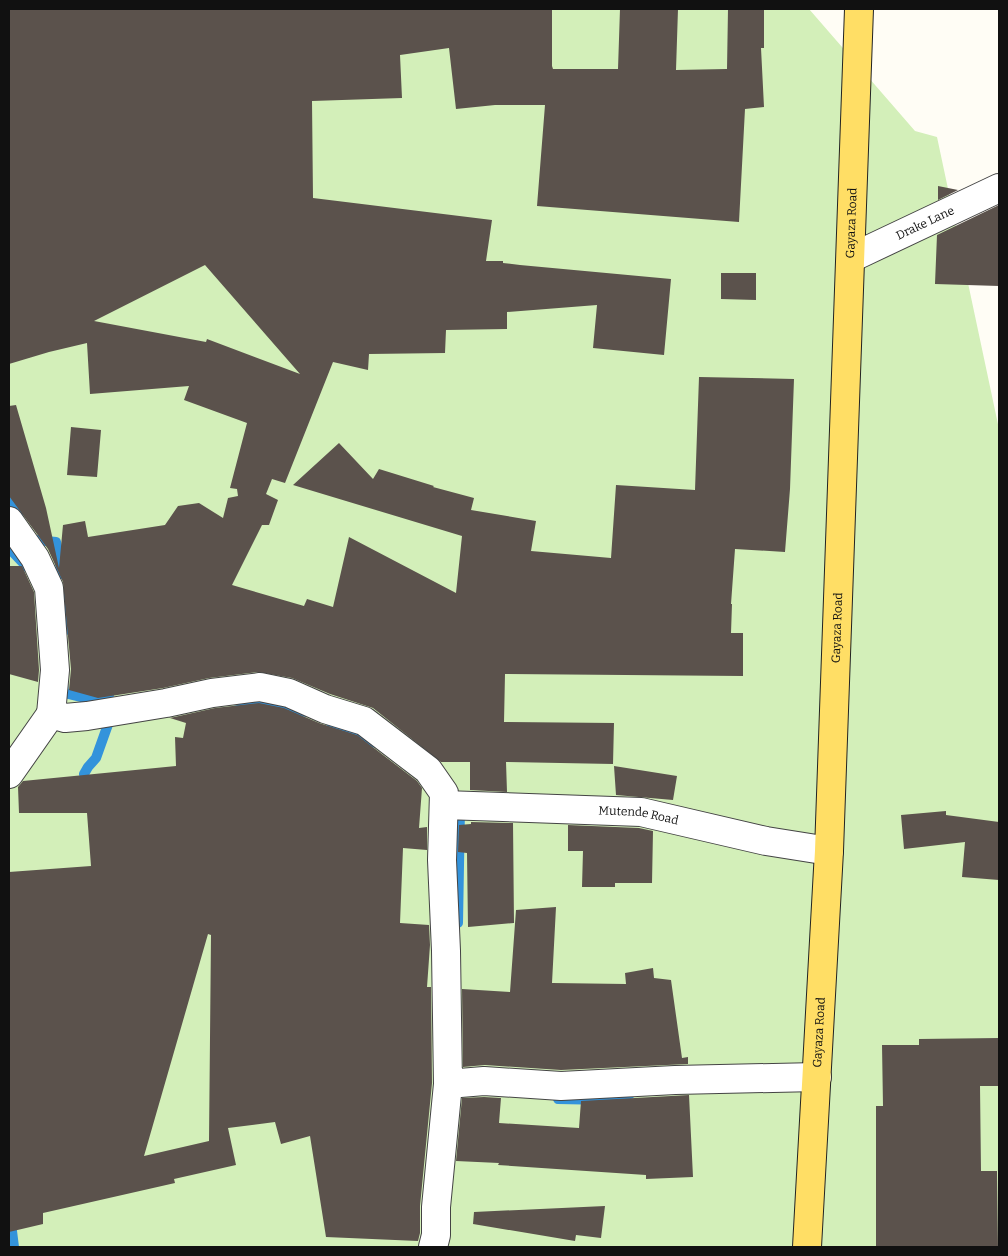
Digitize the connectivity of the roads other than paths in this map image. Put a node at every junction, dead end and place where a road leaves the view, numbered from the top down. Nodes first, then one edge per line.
1 (859, 9) edge
2 (999, 188) edge
3 (851, 258) junction
4 (9, 521) edge
5 (51, 714) junction
6 (10, 771) edge
7 (444, 805) junction
8 (829, 851) junction
9 (817, 1077) junction
10 (448, 1084) junction
11 (432, 1247) edge
12 (807, 1247) edge

1 - 3 main road, Gayaza Road
2 - 3 street, Drake Lane
3 - 8 main road, Gayaza Road
4 - 5 street
5 - 6 street
5 - 7 street
7 - 8 street, Mutende Road
7 - 10 street
8 - 9 main road, Gayaza Road
9 - 10 street
9 - 12 main road, Gayaza Road
10 - 11 street

